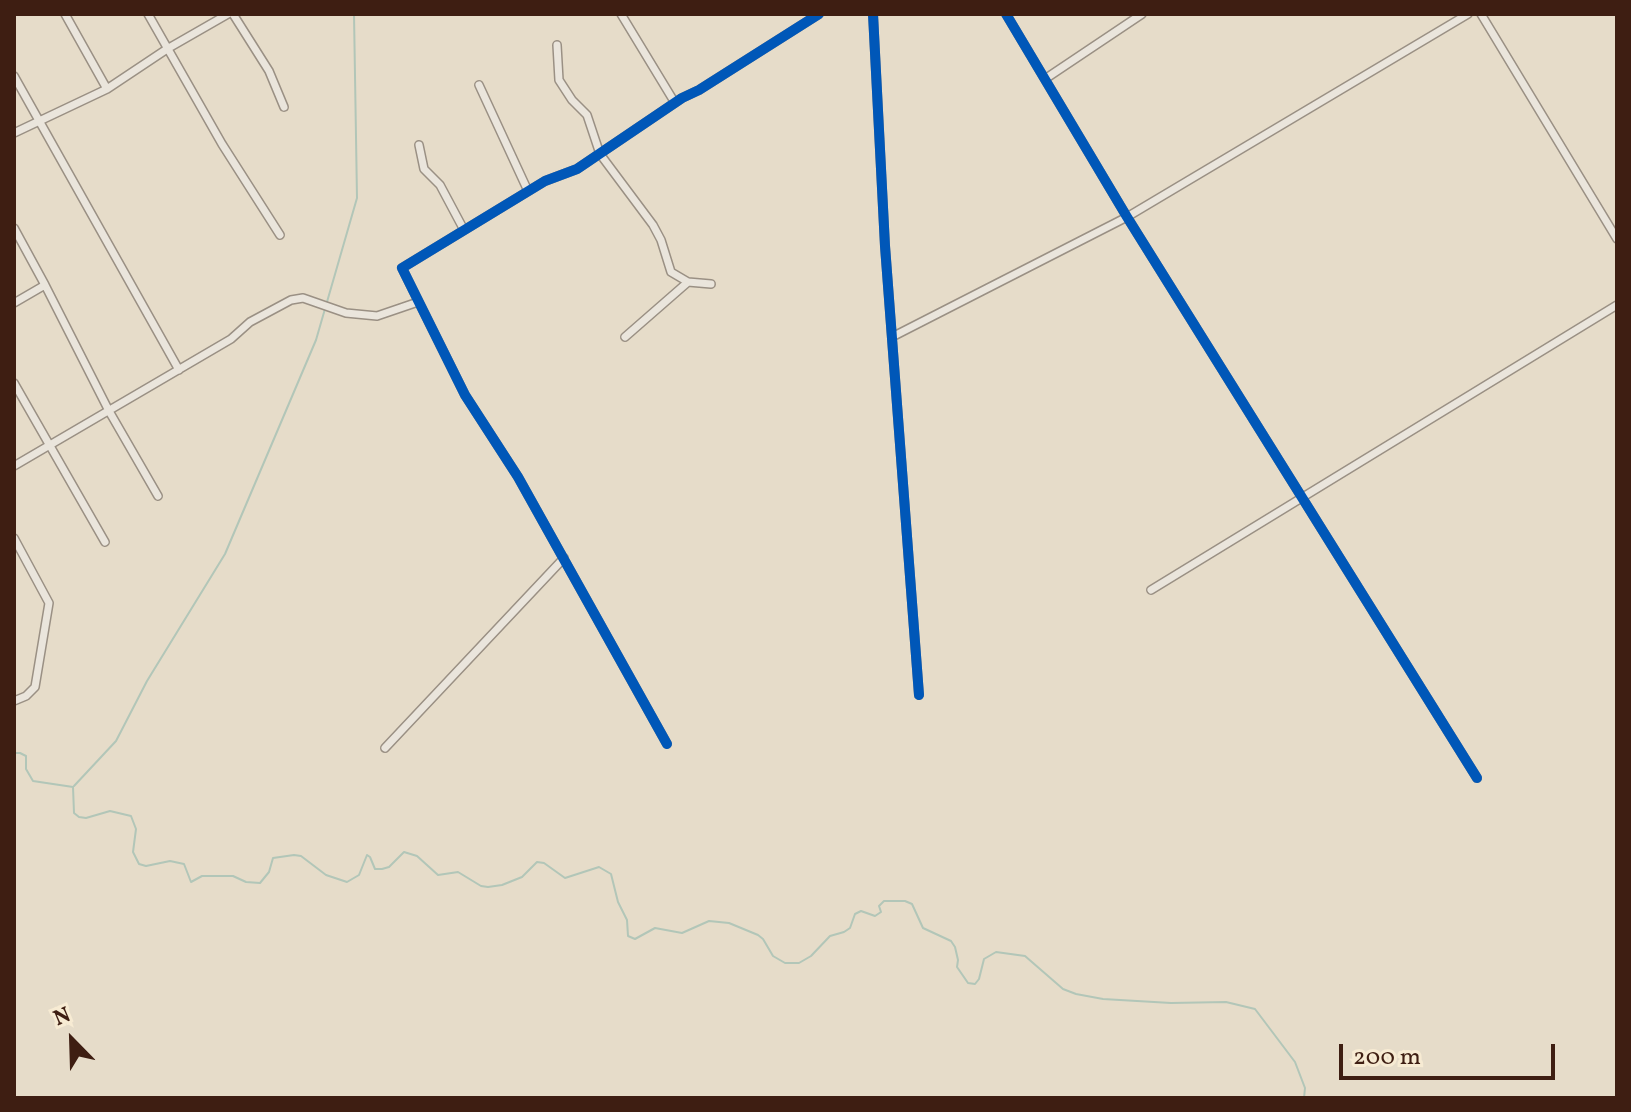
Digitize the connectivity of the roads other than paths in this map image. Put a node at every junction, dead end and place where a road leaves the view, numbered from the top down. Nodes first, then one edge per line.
1 (65, 14) edge
2 (148, 14) edge
3 (231, 14) edge
4 (621, 14) edge
5 (819, 14) edge
6 (873, 14) edge
7 (1006, 14) edge
8 (1142, 14) edge
9 (1468, 14) edge
10 (1481, 14) edge
11 (557, 45) dead end
12 (167, 49) junction
13 (14, 76) edge
14 (1045, 79) junction
15 (479, 85) dead end
16 (107, 89) junction
17 (675, 103) junction
18 (284, 107) dead end
19 (39, 120) junction
20 (14, 133) edge
21 (419, 145) dead end
22 (600, 154) junction
23 (528, 191) junction
24 (1127, 217) junction
25 (14, 228) edge
26 (464, 230) junction
27 (280, 235) dead end
28 (1617, 239) edge
29 (688, 282) junction
30 (711, 284) dead end
31 (45, 285) junction
32 (418, 302) junction
33 (14, 303) edge
34 (1617, 305) edge
35 (625, 337) dead end
36 (892, 337) junction
37 (179, 370) junction
38 (14, 383) edge
39 (109, 411) junction
40 (50, 446) junction
41 (14, 466) edge
42 (158, 496) dead end
43 (1302, 499) junction
44 (14, 538) edge
45 (105, 542) dead end
46 (564, 558) junction
47 (1151, 590) dead end
48 (919, 695) dead end
49 (14, 701) edge
50 (667, 744) dead end
51 (385, 748) dead end
52 (1477, 778) dead end

1 - 16 street
2 - 12 street
3 - 12 street
3 - 18 street
4 - 17 street
5 - 17 street
6 - 36 street
7 - 14 street
8 - 14 street
9 - 24 street
10 - 28 street
11 - 22 street
12 - 16 street
12 - 27 street
13 - 19 street
14 - 24 street
15 - 23 street
16 - 19 street
17 - 22 street
19 - 20 street
19 - 37 street
21 - 26 street
22 - 23 street
22 - 29 street
23 - 26 street
24 - 36 street
24 - 43 street
25 - 31 street
26 - 32 street
29 - 30 street
29 - 35 street
31 - 33 street
31 - 39 street
32 - 37 street
32 - 46 street
34 - 43 street
36 - 48 street
37 - 39 street
38 - 40 street
39 - 40 street
39 - 42 street
40 - 41 street
40 - 45 street
43 - 47 street
43 - 52 street
44 - 49 street
46 - 50 street
46 - 51 street

